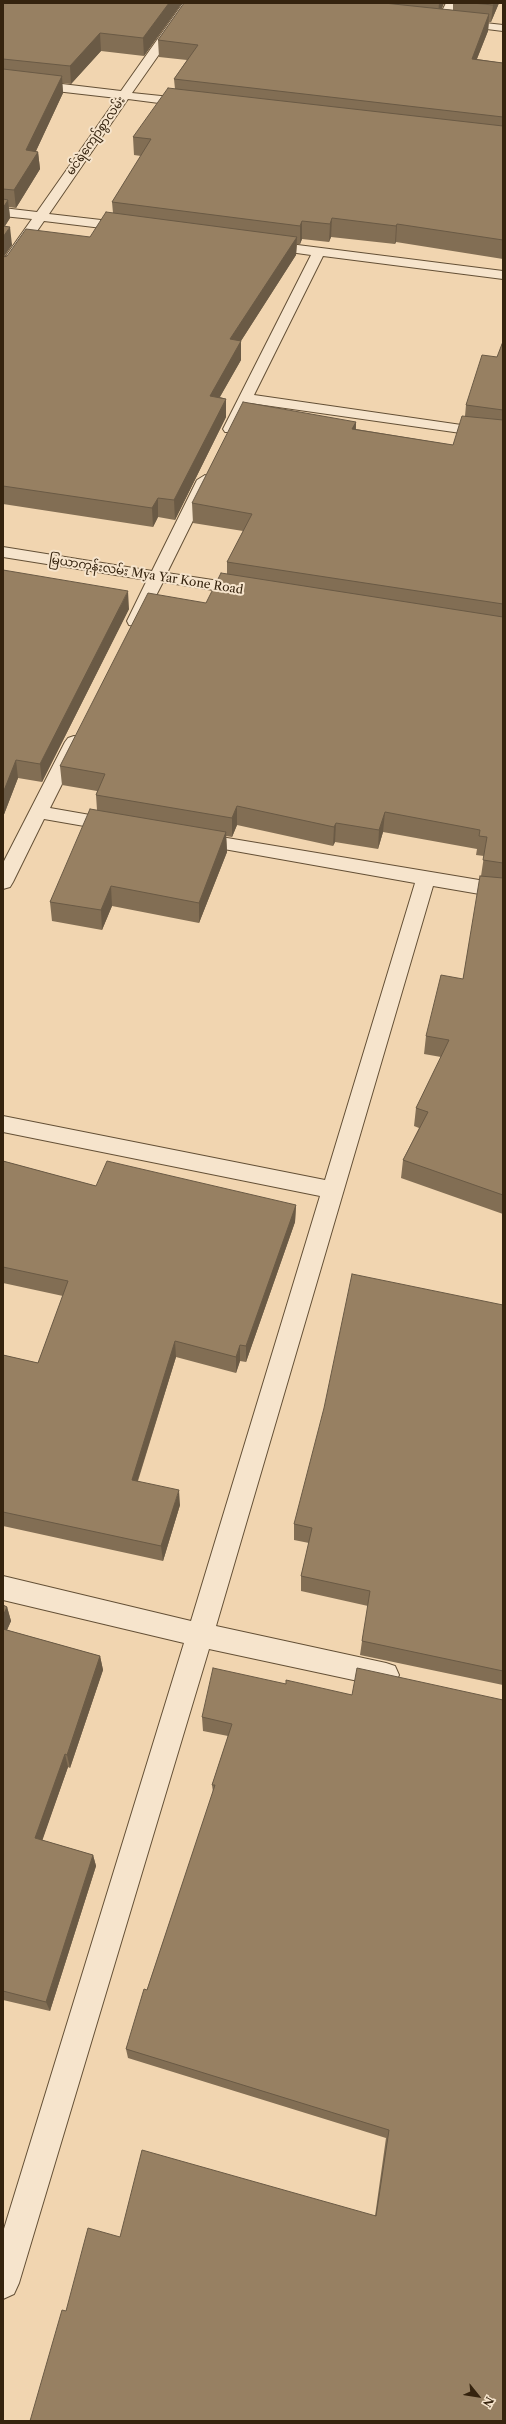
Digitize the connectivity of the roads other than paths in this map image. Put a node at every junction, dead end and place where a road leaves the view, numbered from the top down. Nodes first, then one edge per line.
1 (189, 3) edge
2 (452, 3) edge
3 (503, 28) edge
4 (3, 81) edge
5 (125, 95) junction
6 (204, 104) edge
7 (3, 212) edge
8 (40, 217) junction
9 (141, 229) edge
10 (250, 243) edge
11 (319, 251) junction
12 (3, 270) edge
13 (503, 275) edge
14 (246, 398) junction
15 (503, 435) edge
16 (225, 441) edge
17 (211, 469) edge
18 (3, 552) edge
19 (158, 576) junction
20 (260, 592) edge
21 (130, 632) edge
22 (80, 729) edge
23 (38, 812) junction
24 (131, 828) edge
25 (178, 836) edge
26 (426, 877) junction
27 (3, 882) edge
28 (503, 891) edge
29 (3, 1124) edge
30 (331, 1190) junction
31 (3, 1588) edge
32 (200, 1635) junction
33 (410, 1680) edge
34 (5, 2271) edge

1 - 5 street, မင်ရဲကျော်စွာလမ်း
2 - 3 street
4 - 5 street
5 - 6 street
5 - 8 street, မင်ရဲကျော်စွာလမ်း
7 - 8 street
8 - 9 street
8 - 12 street, မင်ရဲကျော်စွာလမ်း
10 - 11 street
11 - 13 street
11 - 14 street
14 - 15 street
14 - 16 street
17 - 19 street
18 - 19 street, မြယာကုန်းလမ်း Mya Yar Kone Road
19 - 20 street, မြယာကုန်းလမ်း Mya Yar Kone Road
19 - 21 street
22 - 23 street
23 - 24 street
23 - 27 street
25 - 26 street
26 - 28 street
26 - 30 street
29 - 30 street
30 - 32 street
31 - 32 street
32 - 33 street
32 - 34 street

